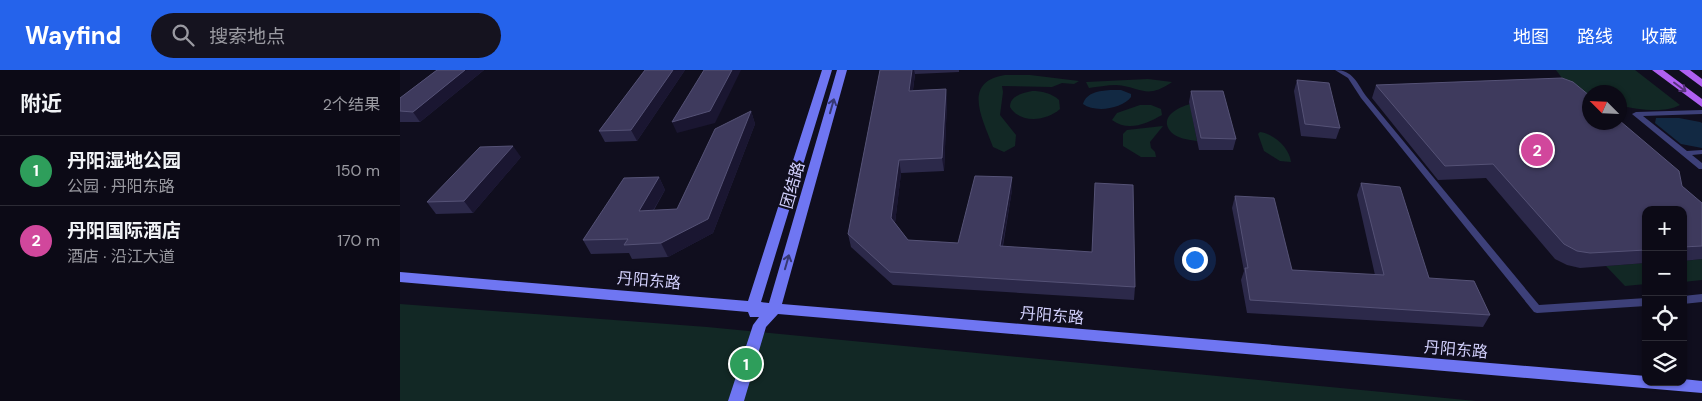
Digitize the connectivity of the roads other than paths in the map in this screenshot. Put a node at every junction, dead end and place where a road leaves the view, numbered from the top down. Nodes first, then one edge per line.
1 (827, 70) edge
2 (842, 70) edge
3 (1338, 70) edge
4 (1657, 70) edge
5 (1684, 70) edge
6 (1702, 84) edge
7 (1702, 104) edge
8 (1702, 112) edge
9 (1702, 152) edge
10 (1685, 153) junction
11 (1702, 167) edge
12 (400, 277) edge
13 (1702, 298) edge
14 (1687, 300) edge
15 (1642, 302) edge
16 (753, 306) junction
17 (774, 309) junction
18 (760, 325) junction
19 (1702, 388) edge
20 (736, 401) edge

1 - 16 street, 团结路
17 -> 2 street, 团结路
3 - 15 lane
4 -> 7 main road
5 - 6 main road
8 - 10 lane
9 - 10 lane
10 - 11 lane
12 - 16 street, 丹阳东路
13 - 14 lane
16 - 17 street, 丹阳东路
16 - 18 street
17 - 18 street
17 - 19 street, 丹阳东路
18 - 20 street

